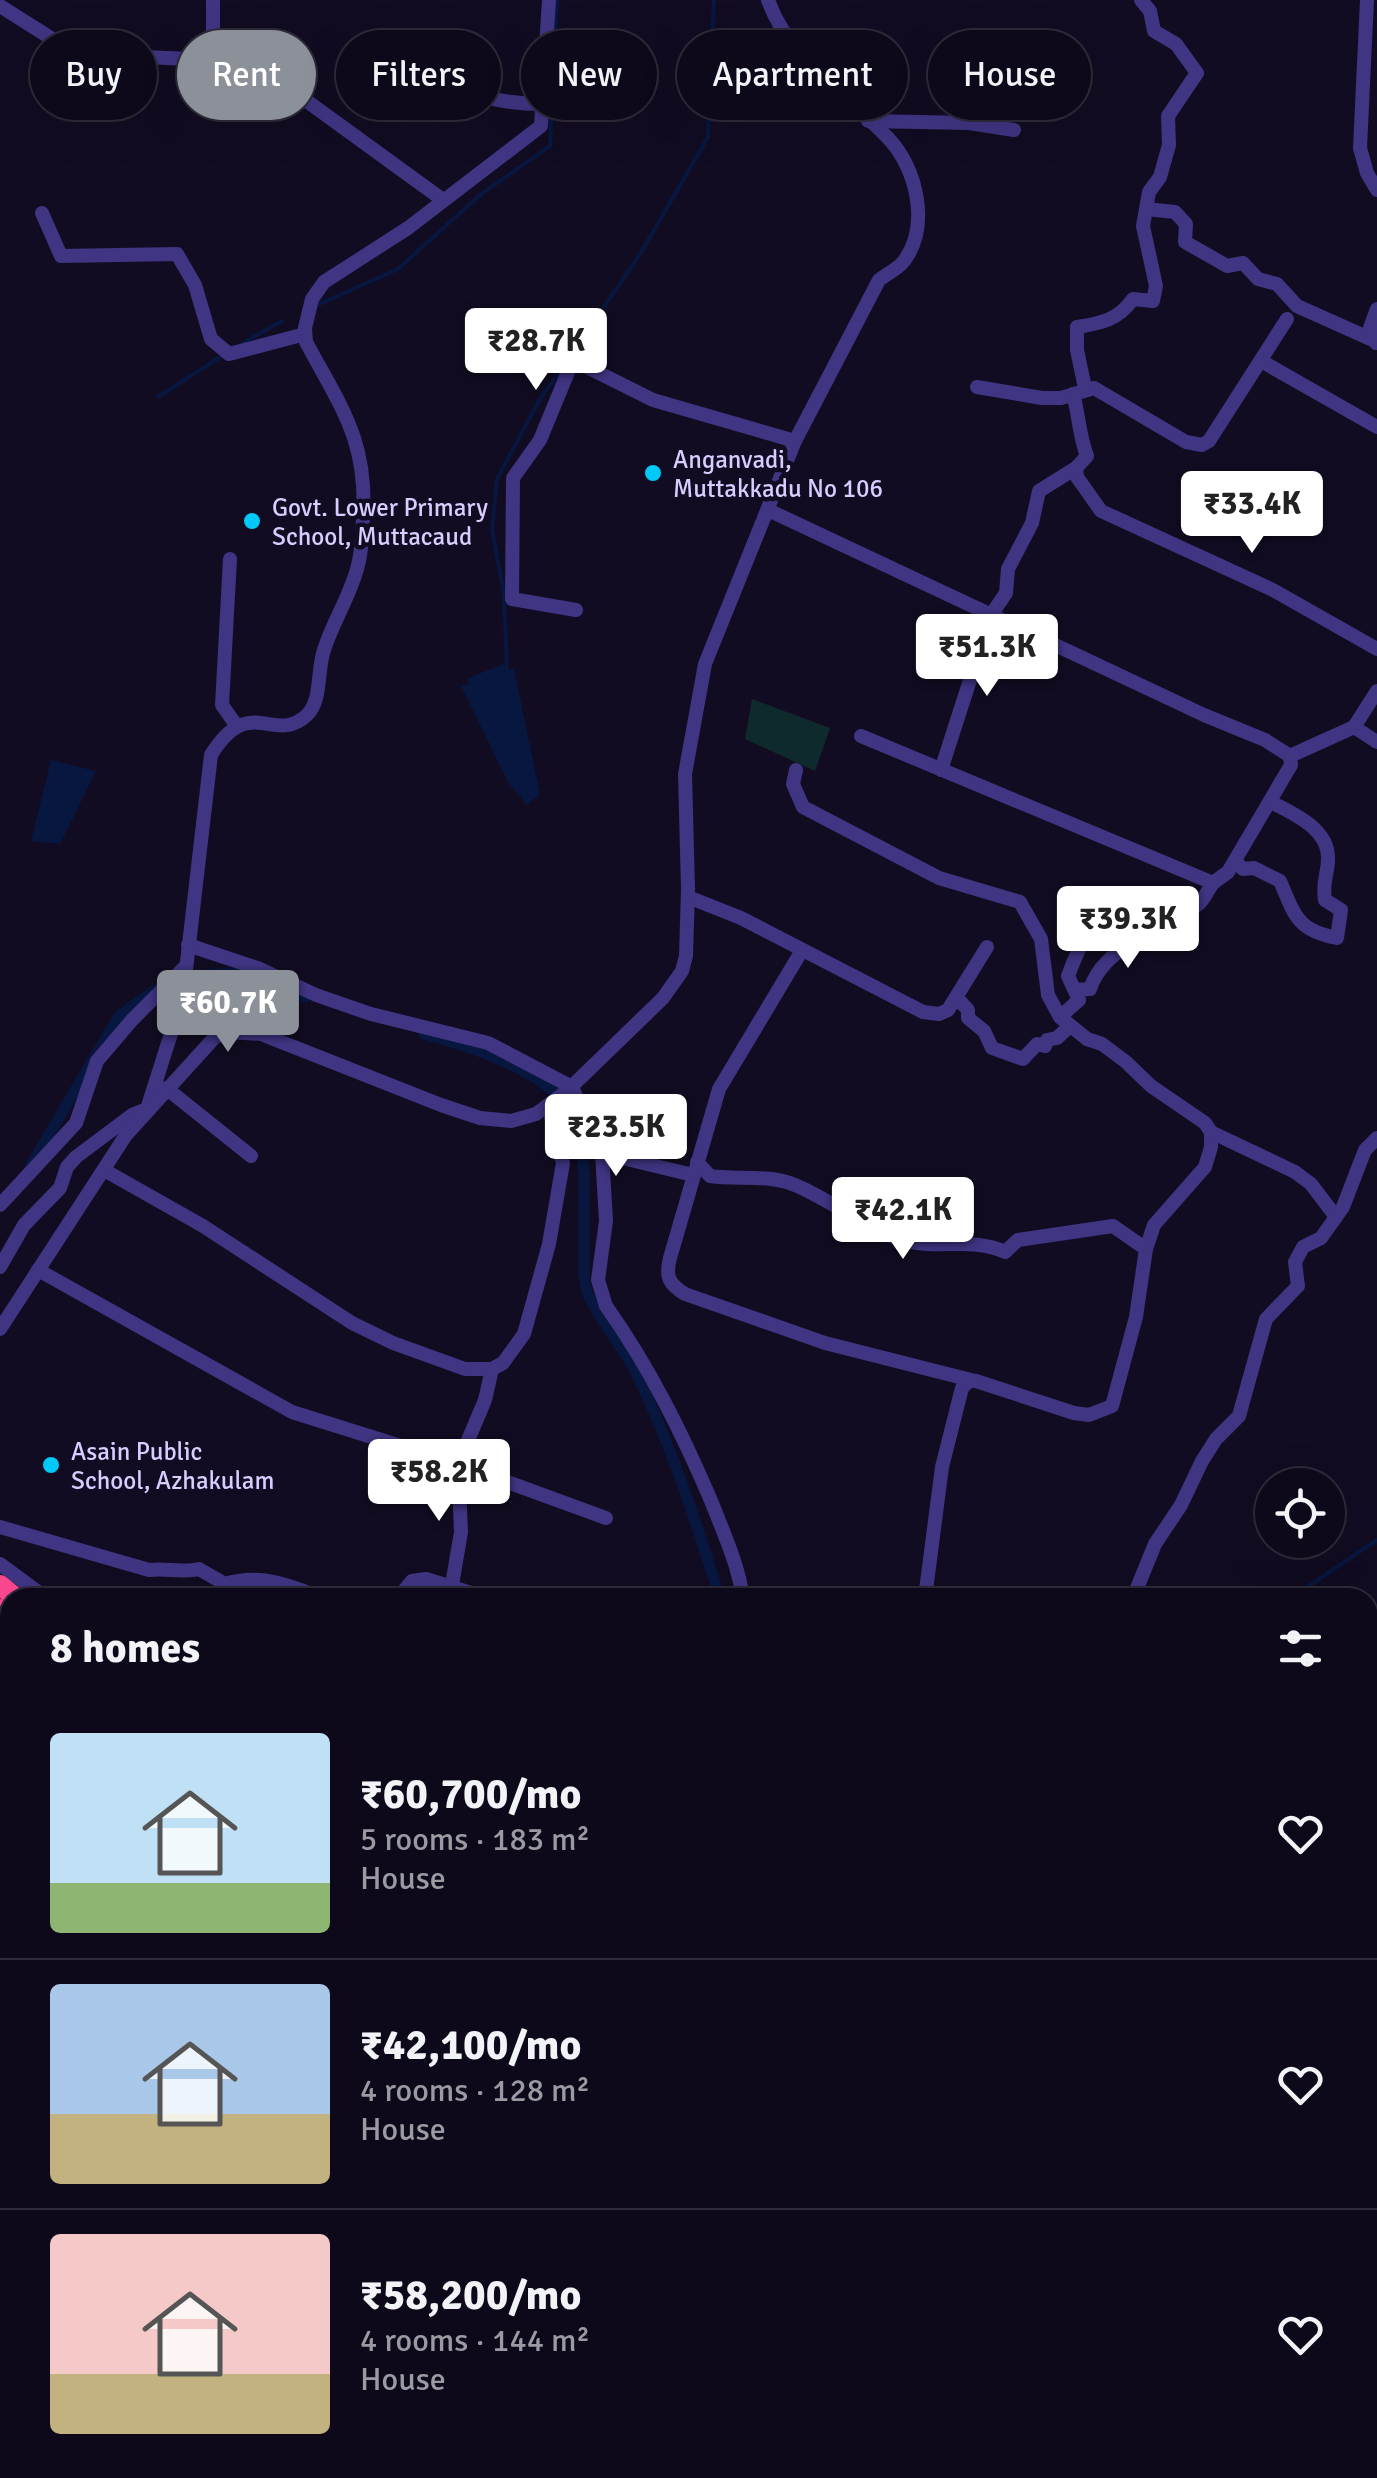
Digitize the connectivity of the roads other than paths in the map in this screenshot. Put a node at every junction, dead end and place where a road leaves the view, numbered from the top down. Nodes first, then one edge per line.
1 (213, 0) edge
2 (549, 0) edge
3 (768, 0) edge
4 (1141, 0) edge
5 (1367, 0) edge
6 (0, 6) edge
7 (213, 30) edge
8 (547, 30) edge
9 (784, 30) edge
10 (177, 58) edge
11 (316, 108) edge
12 (541, 120) edge
13 (868, 120) joint
14 (1014, 130) dead end
15 (1377, 190) edge
16 (443, 200) junction
17 (1146, 209) junction
18 (42, 213) dead end
19 (1377, 309) edge
20 (1286, 320) dead end
21 (305, 334) junction
22 (1375, 341) edge
23 (1261, 361) junction
24 (978, 387) dead end
25 (1079, 391) junction
26 (1377, 427) edge
27 (795, 441) junction
28 (1076, 468) junction
29 (768, 510) junction
30 (230, 559) dead end
31 (576, 610) dead end
32 (991, 615) junction
33 (1377, 649) edge
34 (1377, 691) edge
35 (236, 725) junction
36 (1354, 728) junction
37 (861, 736) dead end
38 (1377, 742) edge
39 (1290, 756) junction
40 (796, 770) dead end
41 (941, 770) junction
42 (1271, 802) junction
43 (1235, 861) junction
44 (1213, 884) junction
45 (688, 897) junction
46 (1174, 908) junction
47 (188, 946) junction
48 (988, 948) dead end
49 (801, 952) junction
50 (186, 967) junction
51 (1075, 990) junction
52 (957, 998) junction
53 (1065, 1022) junction
54 (166, 1088) junction
55 (570, 1089) junction
56 (548, 1105) junction
57 (147, 1109) junction
58 (1211, 1132) junction
59 (556, 1134) junction
60 (1377, 1138) edge
61 (602, 1153) junction
62 (252, 1156) dead end
63 (695, 1168) junction
64 (104, 1170) junction
65 (0, 1206) edge
66 (1336, 1216) junction
67 (1146, 1249) junction
68 (0, 1267) edge
69 (38, 1270) junction
70 (0, 1329) edge
71 (492, 1369) junction
72 (976, 1381) junction
73 (458, 1464) junction
74 (606, 1518) dead end
75 (0, 1527) edge
76 (0, 1564) edge
77 (32, 1588) edge
78 (300, 1588) edge
79 (406, 1588) edge
80 (446, 1588) edge
81 (453, 1588) edge
82 (741, 1588) edge
83 (926, 1588) edge
84 (1137, 1588) edge

1 - 7 street
2 - 8 street
3 - 9 street
4 - 17 street
5 - 15 street
6 - 10 street
11 - 16 street
12 - 16 street
13 - 14 street
13 - 27 street
16 - 21 street
17 - 22 street
17 - 25 street
18 - 21 street
19 - 22 street
20 - 23 street
21 - 35 street
23 - 25 street
23 - 26 street
24 - 25 street
25 - 28 street
27 - 29 street
27 - 31 street
28 - 32 street
28 - 33 street
29 - 32 street
29 - 45 street
30 - 35 street
32 - 39 street
32 - 41 street
34 - 36 street
35 - 47 street
36 - 38 street
36 - 39 street
37 - 41 street
39 - 42 street
40 - 53 street
41 - 44 street
42 - 43 street
42 - 43 street
43 - 44 street
44 - 46 street
45 - 49 street
45 - 55 street
46 - 51 street
46 - 51 street
47 - 50 street
47 - 55 street
48 - 52 street
49 - 52 street
49 - 63 street
50 - 57 street
50 - 65 street
51 - 53 street
52 - 53 street
53 - 58 street
54 - 56 street
54 - 57 street
54 - 62 street
55 - 56 street
55 - 61 street
56 - 59 street
57 - 64 street
57 - 68 street
58 - 66 street
58 - 67 street
59 - 61 street
59 - 71 street
60 - 66 street
61 - 63 street
61 - 82 street
63 - 67 street
63 - 72 street
64 - 69 street
64 - 71 street
66 - 84 street
67 - 72 street
69 - 70 street
69 - 73 street
71 - 73 street
72 - 83 street
73 - 74 street
73 - 81 street
75 - 78 street
76 - 77 street
79 - 80 street

